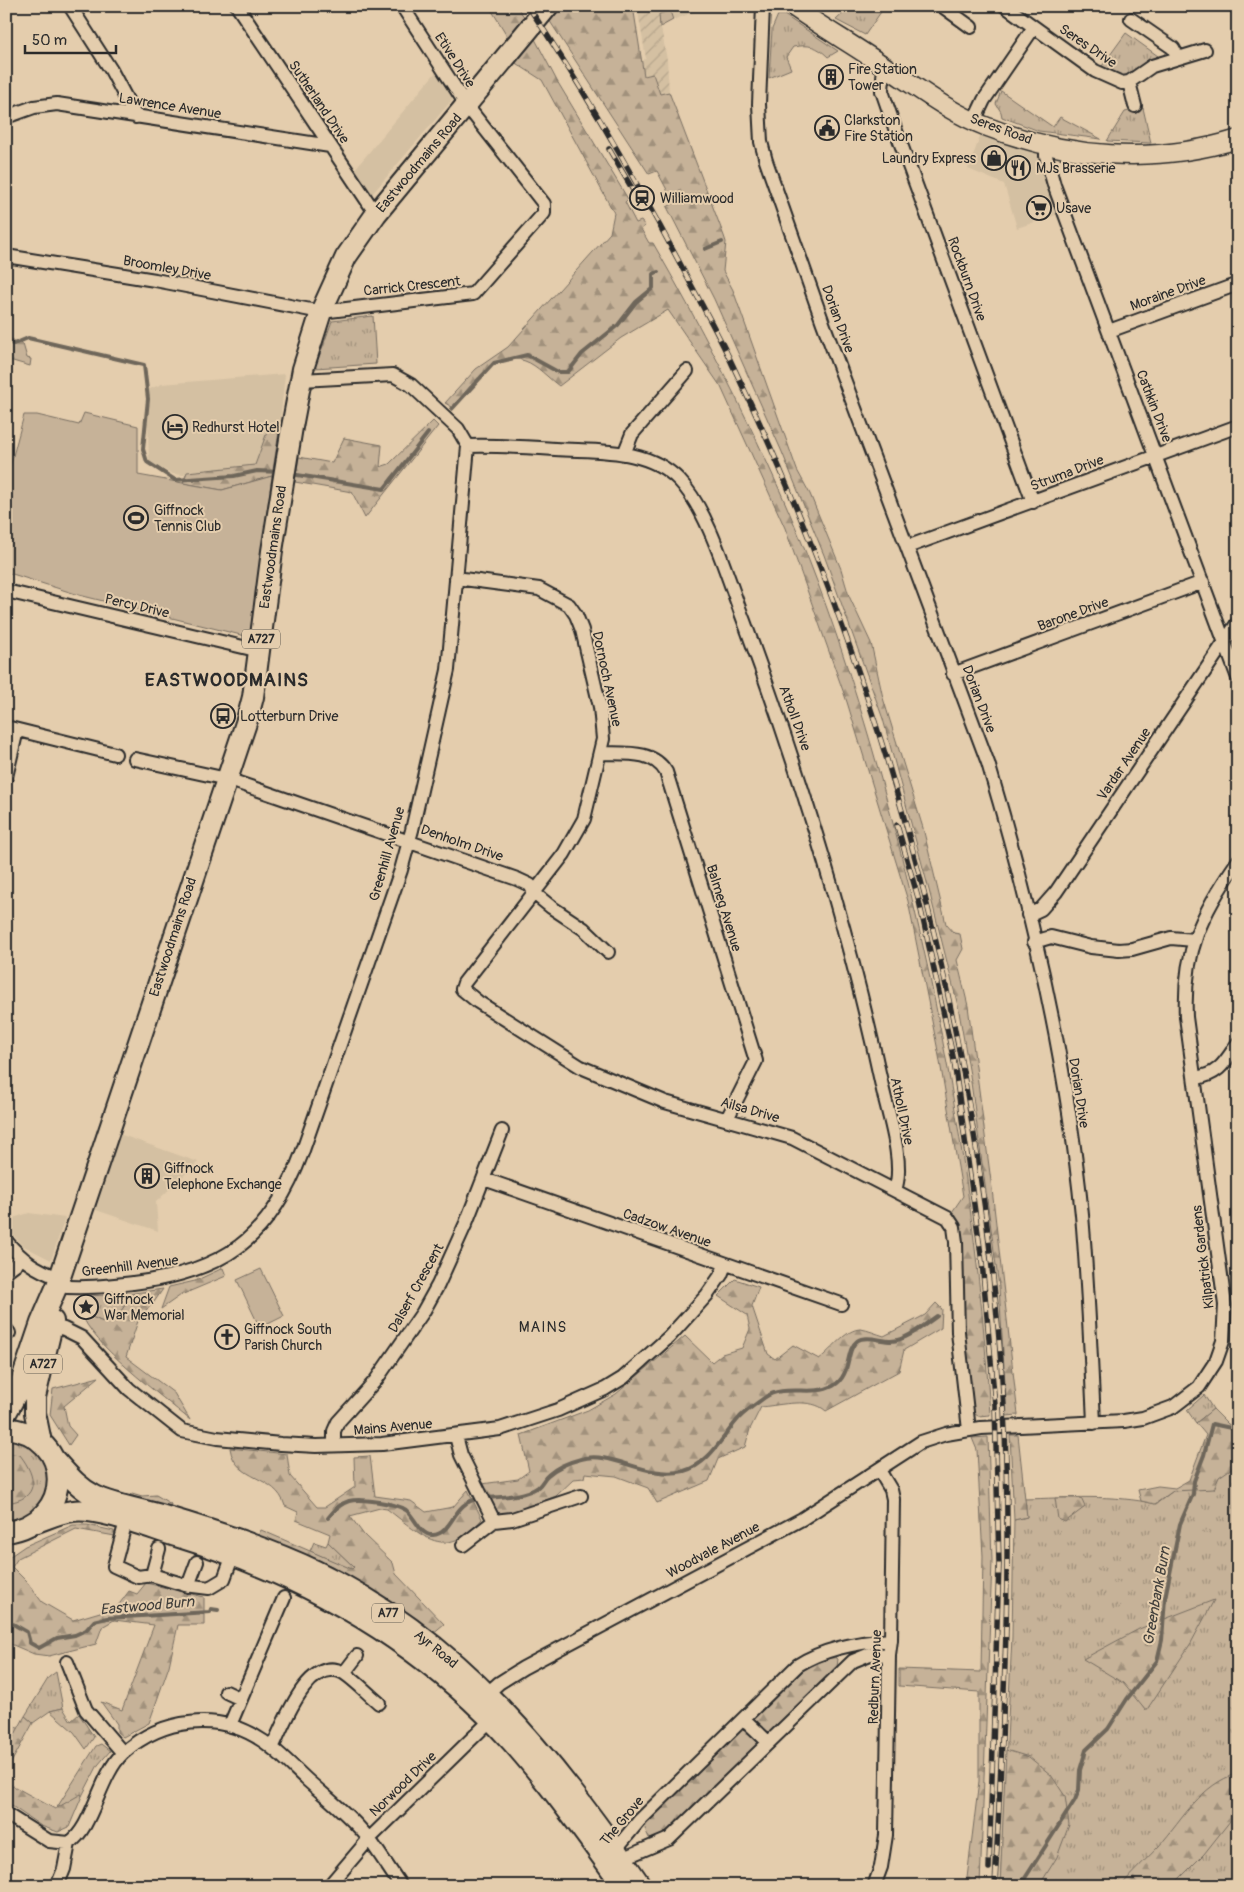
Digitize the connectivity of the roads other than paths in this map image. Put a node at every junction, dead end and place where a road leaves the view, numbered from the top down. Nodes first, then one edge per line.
1 (70, 6) edge
2 (237, 6) edge
3 (402, 6) edge
4 (548, 6) edge
5 (763, 6) edge
6 (792, 6) edge
7 (942, 6) edge
8 (1005, 6) edge
9 (1131, 19) dead end
10 (971, 27) dead end
11 (1034, 27) junction
12 (1205, 50) dead end
13 (1178, 57) junction
14 (884, 66) junction
15 (1129, 82) junction
16 (466, 106) junction
17 (1135, 106) dead end
18 (6, 117) edge
19 (136, 117) junction
20 (974, 121) junction
21 (1238, 139) edge
22 (1046, 145) junction
23 (330, 146) junction
24 (376, 214) junction
25 (6, 256) edge
26 (1238, 284) edge
27 (322, 312) junction
28 (1109, 331) junction
29 (687, 371) dead end
30 (301, 380) junction
31 (1238, 426) edge
32 (468, 446) junction
33 (624, 454) junction
34 (1156, 455) junction
35 (1033, 502) junction
36 (907, 547) junction
37 (456, 578) junction
38 (1203, 582) junction
39 (6, 591) edge
40 (1238, 622) edge
41 (1223, 642) junction
42 (260, 651) junction
43 (953, 674) junction
44 (1238, 678) edge
45 (12, 728) edge
46 (600, 753) junction
47 (115, 754) dead end
48 (135, 758) dead end
49 (6, 776) edge
50 (227, 779) junction
51 (409, 841) junction
52 (1238, 861) edge
53 (535, 894) junction
54 (1028, 915) junction
55 (1194, 940) junction
56 (1034, 942) junction
57 (608, 952) dead end
58 (1238, 1042) edge
59 (1194, 1078) junction
60 (727, 1119) junction
61 (502, 1131) dead end
62 (484, 1179) junction
63 (895, 1190) junction
64 (6, 1241) edge
65 (22, 1259) junction
66 (725, 1265) junction
67 (6, 1271) edge
68 (58, 1282) junction
69 (841, 1304) dead end
70 (47, 1324) junction
71 (6, 1413) edge
72 (1094, 1424) junction
73 (6, 1428) edge
74 (969, 1430) junction
75 (456, 1436) junction
76 (334, 1446) junction
77 (47, 1450) junction
78 (879, 1470) junction
79 (581, 1496) dead end
80 (126, 1521) junction
81 (494, 1521) junction
82 (17, 1532) edge
83 (220, 1533) junction
84 (464, 1545) dead end
85 (159, 1549) dead end
86 (233, 1556) junction
87 (197, 1562) dead end
88 (152, 1575) junction
89 (188, 1586) junction
90 (284, 1598) dead end
91 (891, 1640) junction
92 (889, 1655) junction
93 (357, 1656) dead end
94 (68, 1662) dead end
95 (344, 1673) junction
96 (226, 1692) dead end
97 (241, 1699) junction
98 (481, 1699) junction
99 (379, 1704) dead end
100 (496, 1715) junction
101 (744, 1719) junction
102 (230, 1725) junction
103 (768, 1742) junction
104 (272, 1748) junction
105 (123, 1753) junction
106 (6, 1814) edge
107 (369, 1839) junction
108 (69, 1843) junction
109 (615, 1857) junction
110 (57, 1886) edge
111 (329, 1886) edge
112 (401, 1886) edge
113 (622, 1886) edge
114 (641, 1886) edge
115 (874, 1886) edge

1 - 19 street
2 - 23 street, Sutherland Drive
3 - 16 street, Etive Drive
4 - 16 main road, Eastwoodmains Road / A727
5 - 36 street, Dorian Drive
6 - 14 street, Seres Road
7 - 10 street
8 - 11 street, Seres Drive
9 - 13 street
11 - 15 street, Seres Drive
11 - 20 street
12 - 13 street
13 - 15 street
14 - 20 street, Seres Road
14 - 35 street, Rockburn Drive
15 - 17 street
16 - 24 main road, Eastwoodmains Road / A727
16 - 27 street, Carrick Crescent
18 - 19 street, Lawrence Avenue
19 - 23 street, Lawrence Avenue
20 - 22 street, Seres Road
21 - 22 street, Seres Road
22 - 28 street, Cathkin Drive
23 - 24 street, Sutherland Drive
24 - 27 main road, Eastwoodmains Road / A727
25 - 27 street, Broomley Drive
26 - 28 street, Moraine Drive
27 - 30 main road, Eastwoodmains Road / A727
28 - 34 street, Cathkin Drive
29 - 33 street
30 - 32 street
30 - 42 main road, Eastwoodmains Road / A727
31 - 34 street, Struma Drive
32 - 33 street, Atholl Drive
32 - 37 street, Greenhill Avenue
33 - 63 street, Atholl Drive
34 - 35 street, Struma Drive
34 - 38 street, Cathkin Drive
35 - 36 street, Struma Drive
36 - 43 street, Dorian Drive
37 - 46 street, Dornoch Avenue
37 - 51 street, Greenhill Avenue
38 - 41 street, Cathkin Drive
38 - 43 street, Barone Drive
39 - 42 street, Percy Drive
40 - 41 street, Vardar Avenue
41 - 44 street, Cathkin Drive
41 - 54 street, Vardar Avenue
42 - 50 main road, Eastwoodmains Road / A727
43 - 54 street, Dorian Drive
45 - 47 street
45 - 49 street
46 - 53 street, Dornoch Avenue
46 - 60 street, Balmeg Avenue
48 - 50 street, Denholm Drive
50 - 51 street, Denholm Drive
50 - 68 main road, Eastwoodmains Road / A727
51 - 53 street, Denholm Drive
51 - 68 street, Greenhill Avenue
52 - 55 street, Kilpatrick Gardens
53 - 57 street, Denholm Drive
53 - 60 street, Ailsa Drive
54 - 56 street, Dorian Drive
55 - 56 street
55 - 59 street, Kilpatrick Gardens
56 - 72 street, Dorian Drive
58 - 59 street
59 - 72 street, Kilpatrick Gardens
60 - 63 street, Ailsa Drive
61 - 62 street, Dalserf Crescent
62 - 66 street, Cadzow Avenue
62 - 76 street, Dalserf Crescent
63 - 74 street, Ailsa Drive
64 - 65 street
65 - 67 street
65 - 68 street
66 - 69 street, Cadzow Avenue
66 - 75 street, Mains Avenue
68 - 70 main road, Eastwoodmains Road / A727
70 - 71 main road, Eastwoodmains Road / A727
70 - 76 street, Mains Avenue
70 - 77 main road, Eastwoodmains Road / A727
72 - 74 street, Kilpatrick Gardens
73 - 77 main road
74 - 78 street, Woodvale Avenue
75 - 76 street, Mains Avenue
75 - 81 street
77 - 82 main road, Eastwoodmains Road
77 - 83 main road, Ayr Road / A77
78 - 91 street, Redburn Avenue
78 - 98 street, Woodvale Avenue
79 - 81 street
80 - 82 main road, Ayr Road / A77
80 - 86 main road, Ayr Road / A77
80 - 88 street
81 - 84 street
83 - 86 street
83 - 98 main road, Ayr Road / A77
85 - 88 street
86 - 89 street
86 - 98 main road, Ayr Road / A77
87 - 89 street
88 - 89 street
90 - 97 street
91 - 92 street, Redburn Avenue
91 - 101 street, The Grove
92 - 103 street, The Grove
92 - 115 street, Redburn Avenue
93 - 95 street
94 - 105 street
95 - 99 street
95 - 104 street
96 - 97 street
97 - 102 street
98 - 100 main road, Ayr Road / A77
100 - 107 street, Norwood Drive
100 - 109 main road, Ayr Road / A77
101 - 103 street
101 - 109 street, The Grove
102 - 104 street
102 - 105 street
103 - 109 street, The Grove
104 - 107 street
105 - 108 street
106 - 108 street
107 - 111 street, Norwood Drive
107 - 112 street
108 - 110 street
109 - 113 main road, Ayr Road / A77
109 - 114 main road, Ayr Road / A77

